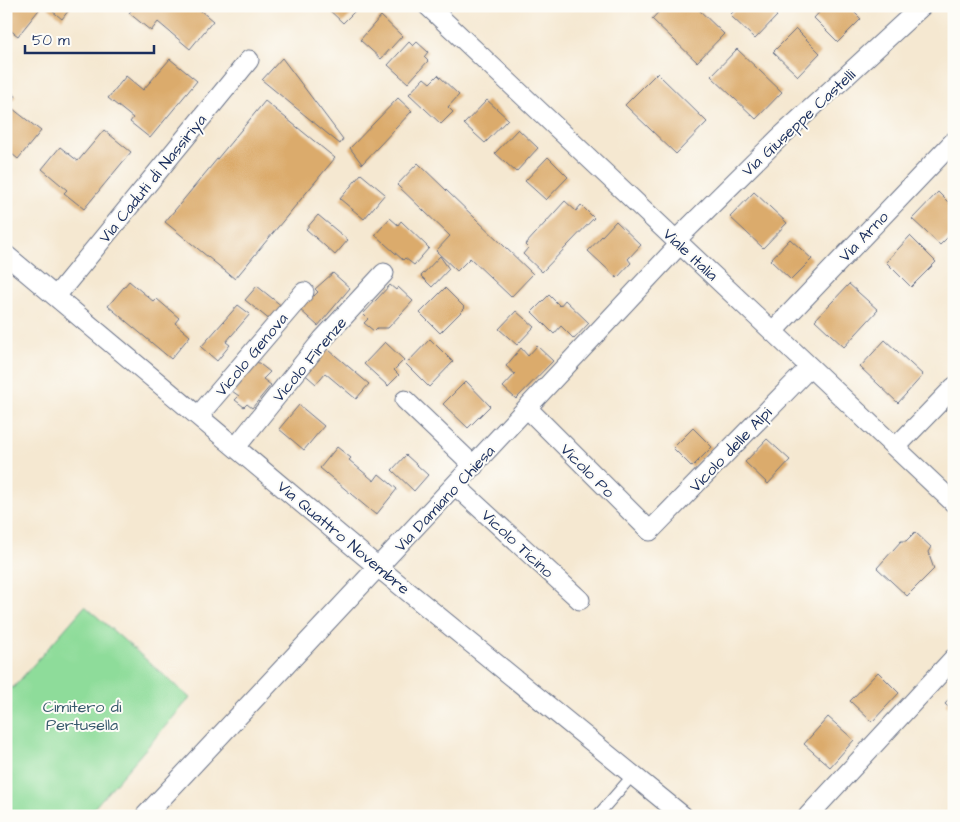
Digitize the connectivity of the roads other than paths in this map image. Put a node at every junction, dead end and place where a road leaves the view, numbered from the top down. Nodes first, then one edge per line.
1 (428, 6) edge
2 (922, 6) edge
3 (249, 60) dead end
4 (954, 141) edge
5 (678, 242) junction
6 (6, 255) edge
7 (384, 273) dead end
8 (304, 292) dead end
9 (56, 296) junction
10 (773, 330) junction
11 (810, 367) junction
12 (954, 387) edge
13 (404, 400) dead end
14 (527, 408) junction
15 (199, 415) junction
16 (236, 447) junction
17 (896, 447) junction
18 (474, 466) junction
19 (455, 485) junction
20 (954, 503) edge
21 (650, 531) joint
22 (379, 568) junction
23 (580, 600) dead end
24 (954, 658) edge
25 (633, 775) junction
26 (145, 816) edge
27 (597, 816) edge
28 (684, 816) edge
29 (808, 816) edge

1 - 5 street, Viale Italia
2 - 5 street, Via Giuseppe Castelli
3 - 9 street, Via Caduti di Nassiriya
4 - 10 street, Via Arno
5 - 10 street, Viale Italia
5 - 14 street, Via Damiano Chiesa
6 - 9 street, Via Quattro Novembre
7 - 16 street, Vicolo Firenze
8 - 15 street, Vicolo Genova
9 - 15 street, Via Quattro Novembre
10 - 11 street, Viale Italia
11 - 17 street, Viale Italia
11 - 21 street, Vicolo delle Alpi
12 - 17 street
13 - 18 street
14 - 18 street, Via Damiano Chiesa
14 - 21 street, Vicolo Po
15 - 16 street, Via Quattro Novembre
16 - 22 street, Via Quattro Novembre
17 - 20 street, Viale Italia
18 - 19 street, Via Damiano Chiesa
19 - 22 street, Via Damiano Chiesa
19 - 23 street, Vicolo Ticino
22 - 25 street, Via Quattro Novembre
22 - 26 street, Via Damiano Chiesa
24 - 29 street
25 - 27 lane
25 - 28 street, Via Quattro Novembre

